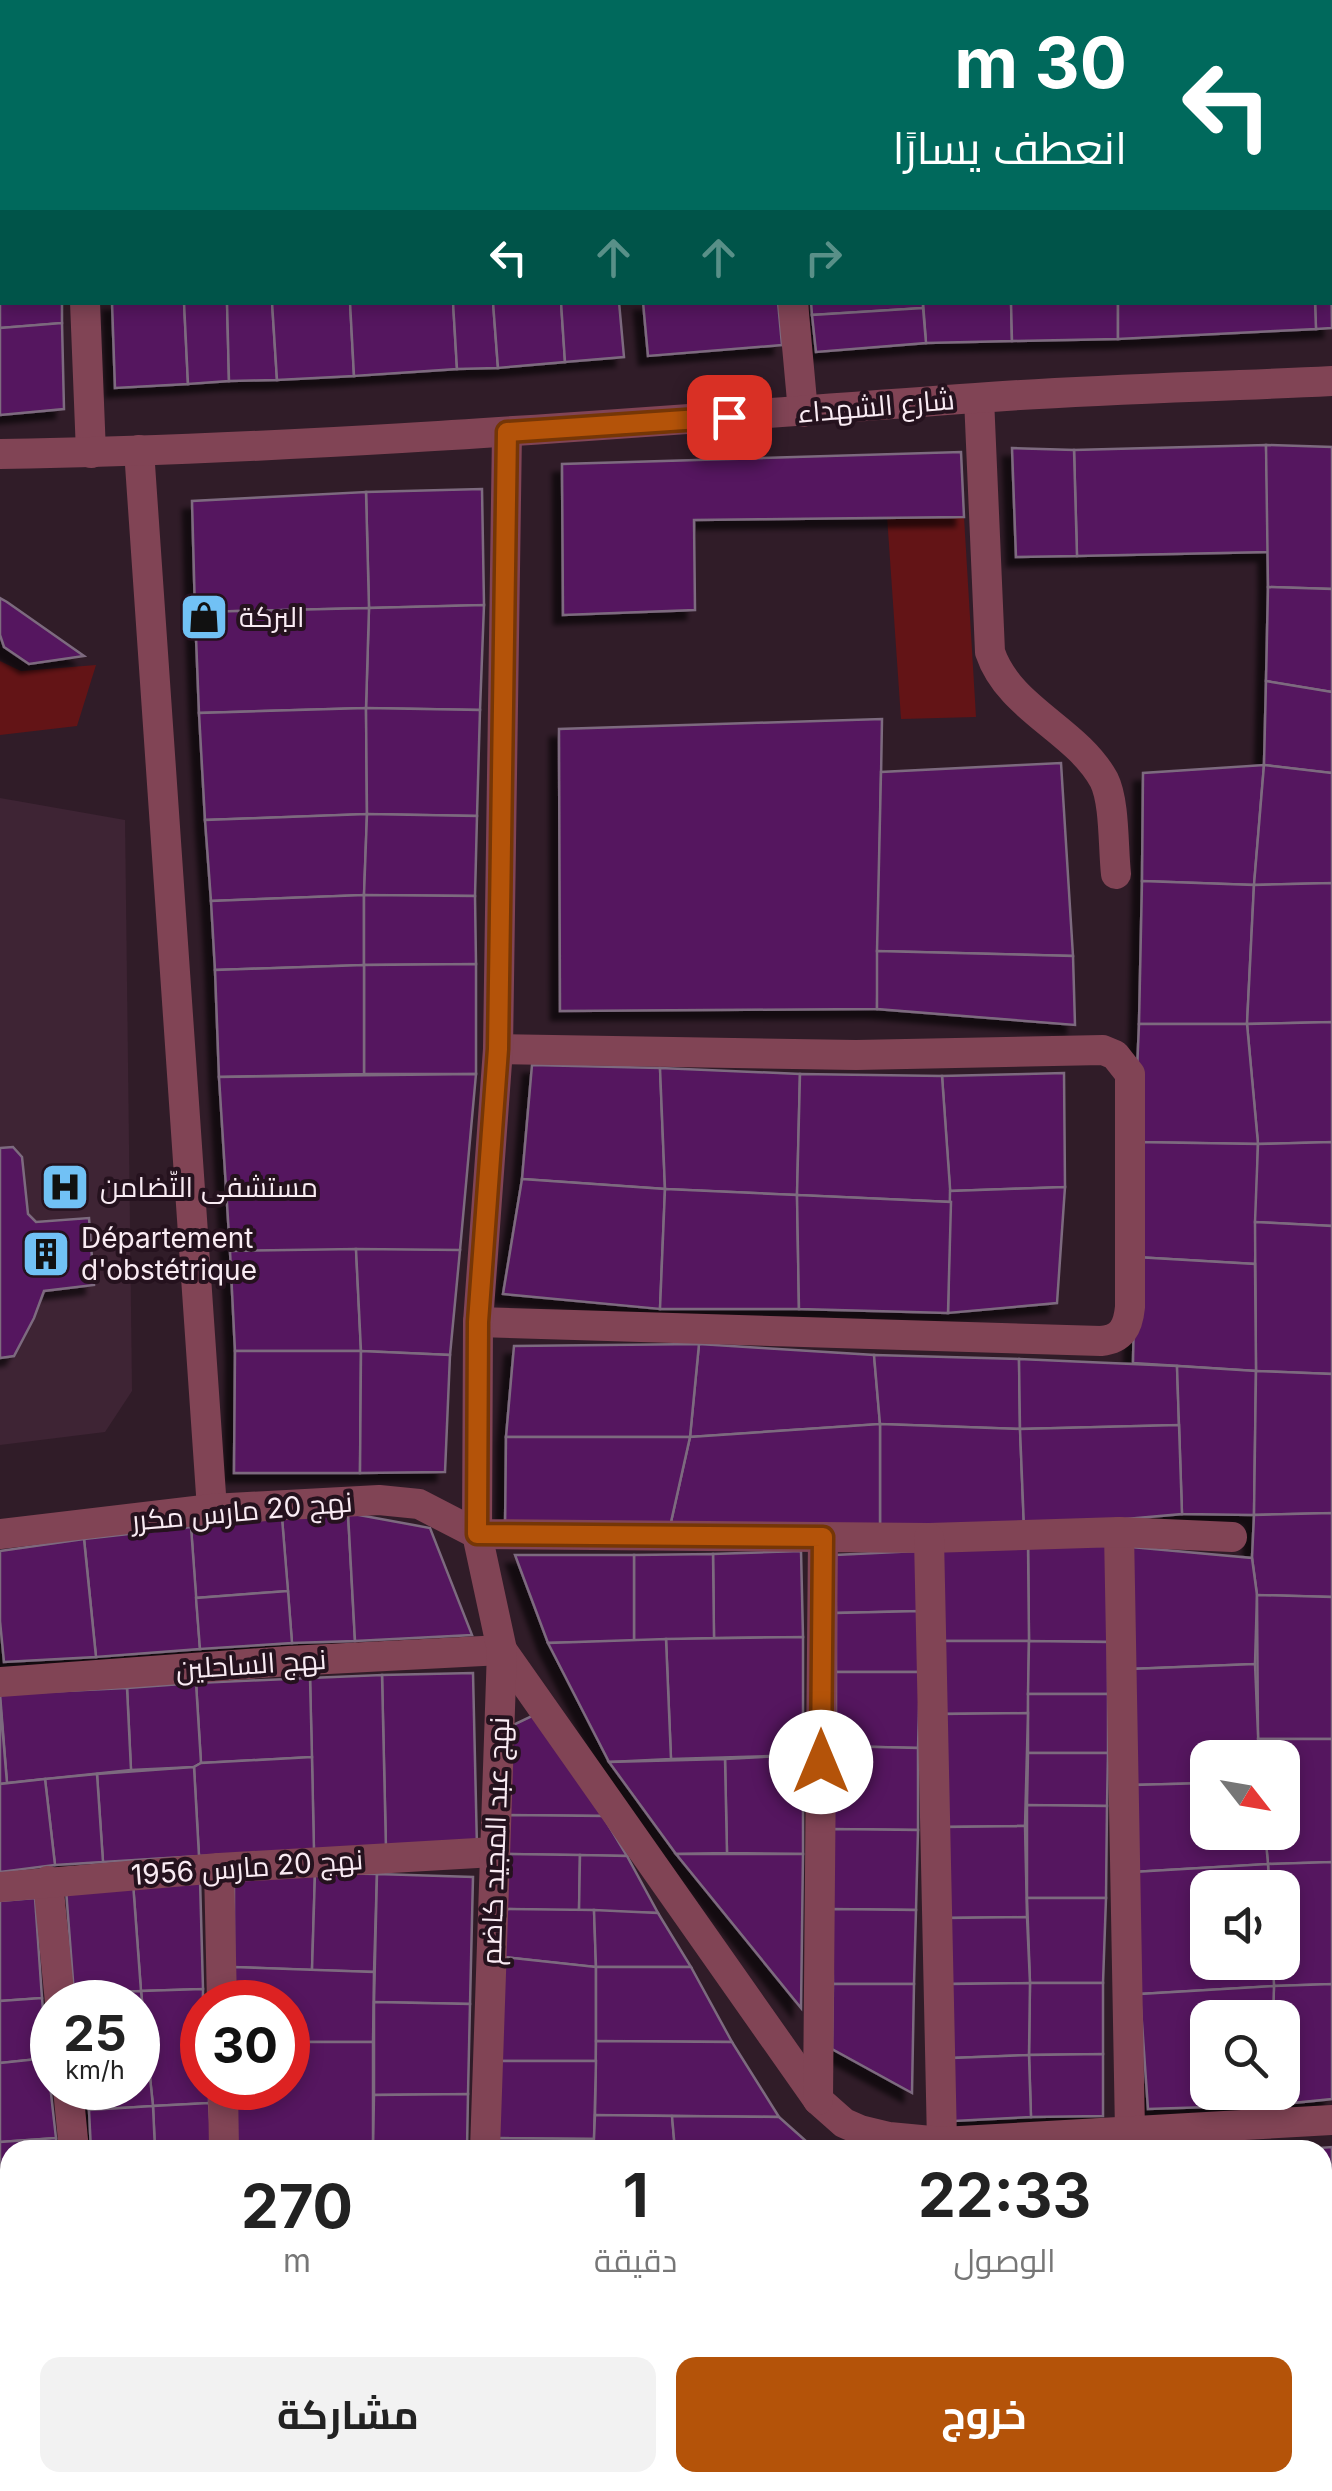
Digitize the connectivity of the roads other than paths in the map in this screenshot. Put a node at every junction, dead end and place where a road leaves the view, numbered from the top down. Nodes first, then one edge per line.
1 (85, 305) edge
2 (793, 305) edge
3 (1332, 381) edge
4 (979, 398) junction
5 (803, 412) junction
6 (507, 432) junction
7 (138, 450) junction
8 (91, 453) junction
9 (0, 454) edge
10 (1116, 874) dead end
11 (498, 1049) junction
12 (478, 1322) junction
13 (212, 1509) junction
14 (1119, 1532) junction
15 (0, 1534) edge
16 (477, 1534) junction
17 (823, 1537) junction
18 (1232, 1537) dead end
19 (930, 1538) junction
20 (502, 1650) junction
21 (0, 1682) edge
22 (494, 1852) junction
23 (219, 1868) junction
24 (48, 1881) junction
25 (0, 1888) edge
26 (58, 1980) edge
27 (222, 1980) edge
28 (818, 2100) junction
29 (70, 2110) edge
30 (223, 2110) edge
31 (1332, 2120) edge
32 (1130, 2131) junction
33 (73, 2140) edge
34 (224, 2140) edge
35 (485, 2140) edge
36 (921, 2140) edge
37 (942, 2140) edge
38 (1054, 2140) edge

1 - 8 street
2 - 5 street
3 - 4 street, شارع الشهداء
4 - 5 street, شارع الشهداء
4 - 10 street
5 - 6 street, شارع الشهداء
6 - 7 street, شارع الشهداء
6 - 11 street, نهج عبد المجيد كاضم
7 - 8 street, شارع الشهداء
7 - 13 street
8 - 9 street, شارع الشهداء
11 - 12 street, نهج عبد المجيد كاضم
11 - 12 street
12 - 16 street, نهج عبد المجيد كاضم
13 - 15 street, نهج 20 مارس مكرر
13 - 16 street, نهج 20 مارس مكرر
14 - 18 street
14 - 19 street
14 - 32 street
16 - 17 street
16 - 20 street, نهج عبد المجيد كاضم
17 - 19 street
17 - 28 street
19 - 37 street
20 - 21 street, نهج الساحلين
20 - 22 street, نهج عبد المجيد كاضم
20 - 28 street
22 - 23 street, نهج 20 مارس 1956
22 - 35 street, نهج عبد المجيد كاضم
23 - 24 street, نهج 20 مارس 1956
23 - 27 street
24 - 25 street, نهج 20 مارس 1956
24 - 26 street
28 - 36 street
29 - 33 street
30 - 34 street
31 - 32 street
32 - 38 street

